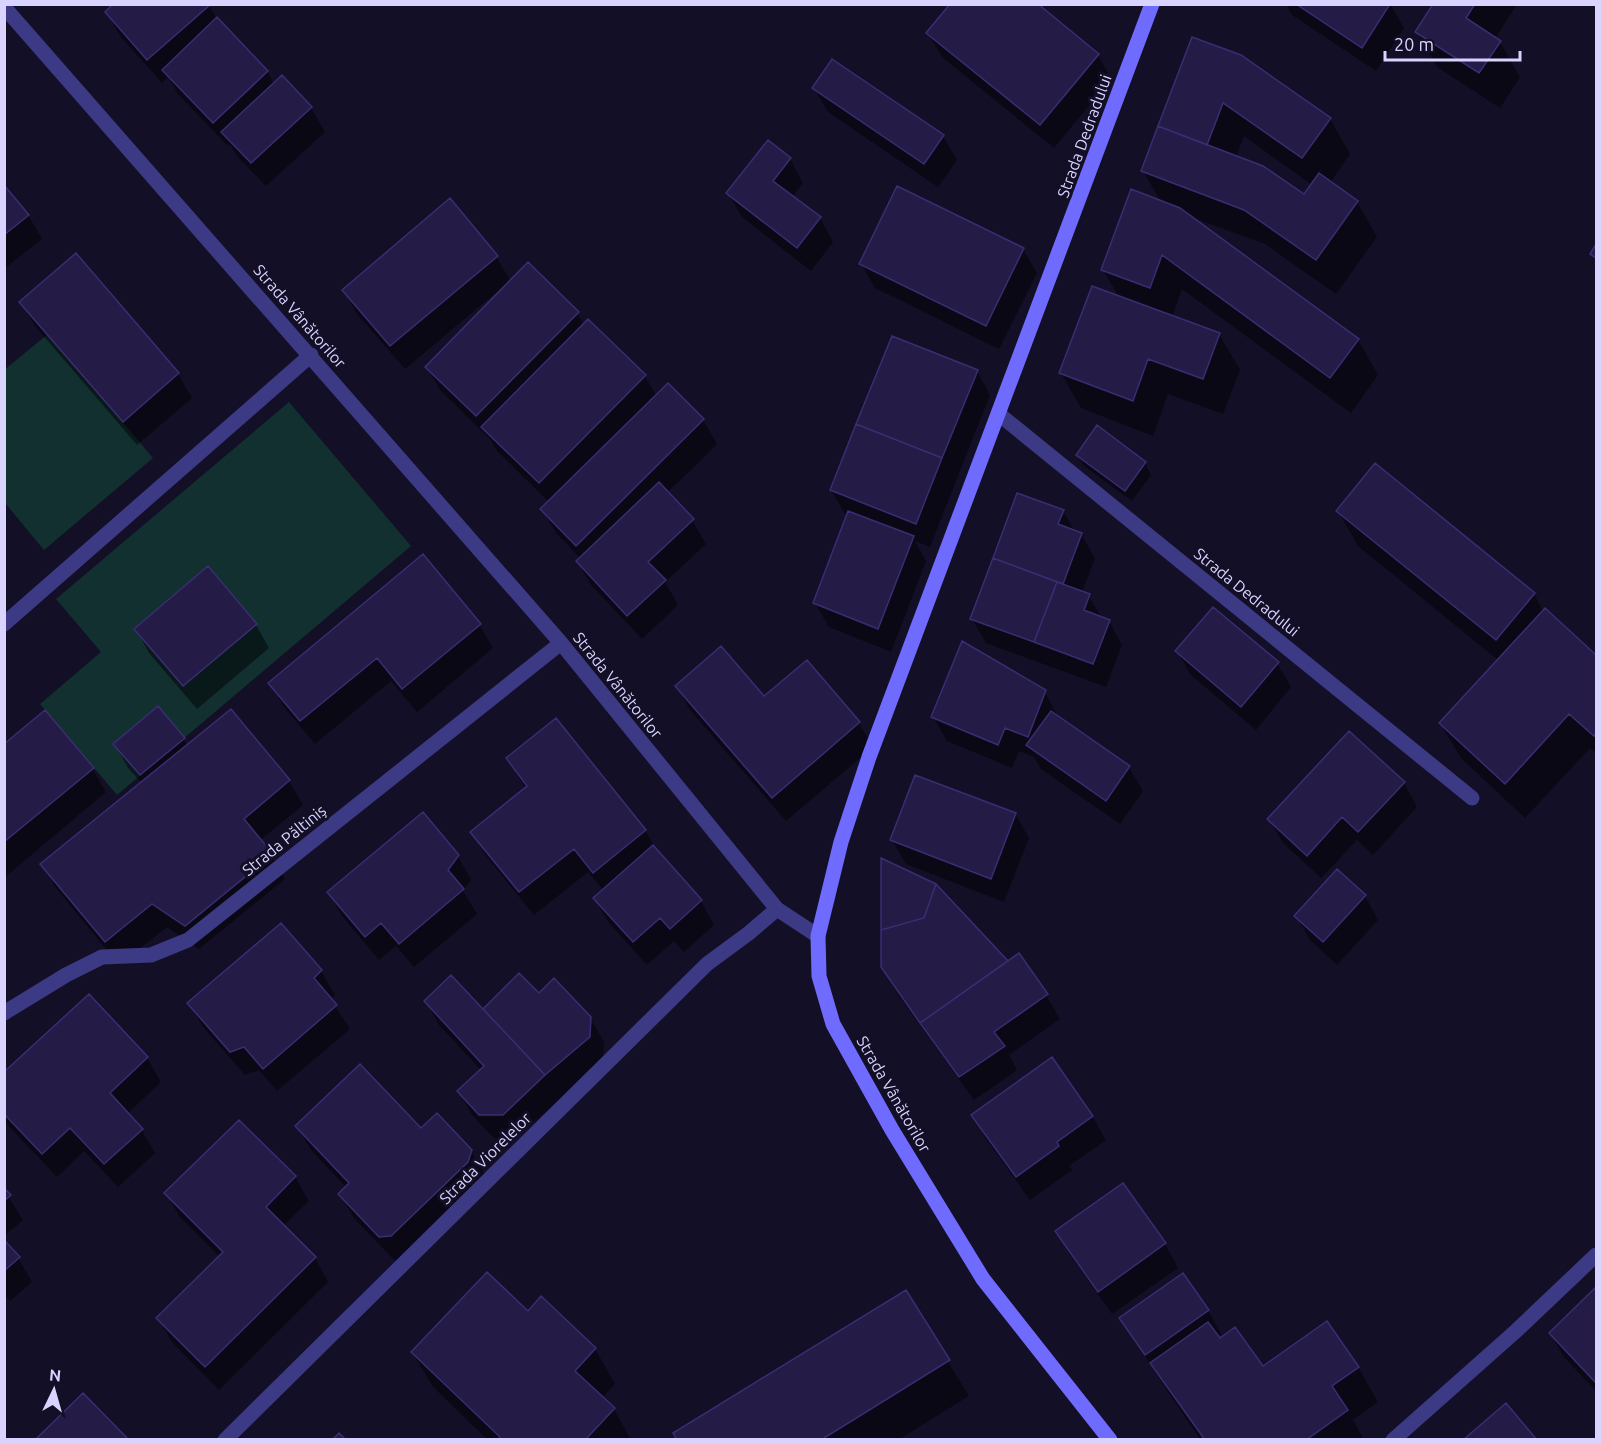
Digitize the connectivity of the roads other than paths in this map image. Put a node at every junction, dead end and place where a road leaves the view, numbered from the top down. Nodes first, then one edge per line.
1 (1152, 4) edge
2 (4, 7) edge
3 (311, 355) junction
4 (1000, 415) junction
5 (4, 624) edge
6 (561, 643) junction
7 (1472, 798) dead end
8 (777, 909) junction
9 (818, 936) junction
10 (4, 1012) edge
11 (1596, 1255) edge
12 (225, 1440) edge
13 (1110, 1440) edge
14 (1393, 1440) edge

1 - 4 main road, Strada Dedradului
2 - 3 street, Strada Vânătorilor
3 - 5 street
3 - 6 street, Strada Vânătorilor
4 - 7 street, Strada Dedradului
4 - 9 main road, Strada Dedradului
6 - 8 street, Strada Vânătorilor
6 - 10 street, Strada Păltiniș
8 - 9 street, Strada Vânătorilor
8 - 12 street, Strada Viorelelor
9 - 13 main road, Strada Vânătorilor
11 - 14 street

